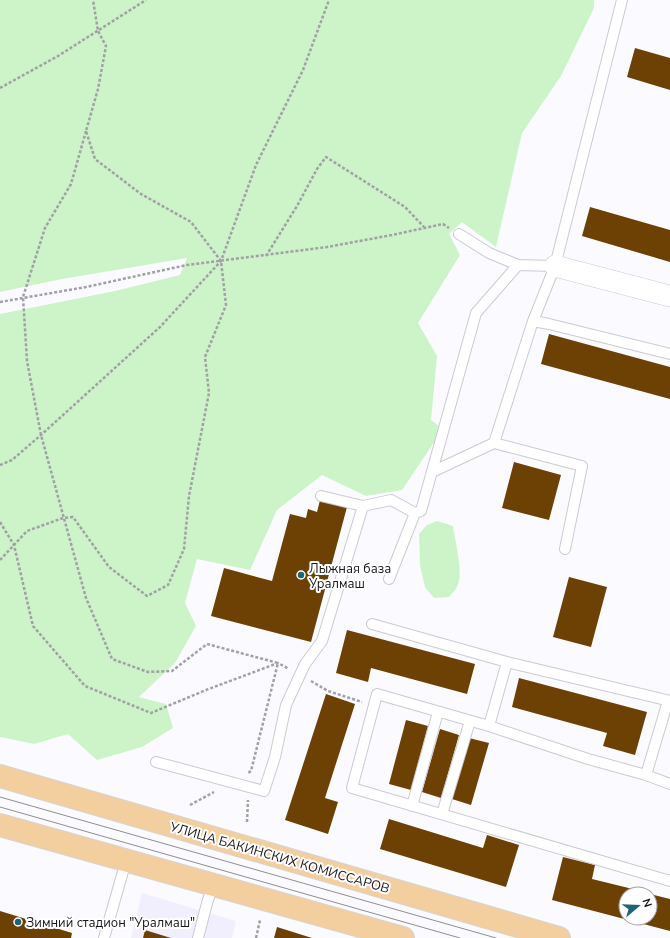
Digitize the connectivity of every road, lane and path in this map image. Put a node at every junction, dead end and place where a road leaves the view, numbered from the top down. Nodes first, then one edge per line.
1 (93, 0) edge
2 (146, 0) edge
3 (329, 0) edge
4 (622, 0) edge
5 (98, 31) junction
6 (0, 88) edge
7 (86, 131) junction
8 (424, 228) junction
9 (459, 234) joint
10 (266, 256) junction
11 (220, 260) junction
12 (518, 265) junction
13 (555, 266) junction
14 (670, 296) edge
15 (23, 297) junction
16 (0, 302) edge
17 (533, 321) junction
18 (670, 354) edge
19 (41, 436) junction
20 (494, 443) junction
21 (0, 465) edge
22 (432, 472) junction
23 (321, 496) dead end
24 (362, 506) junction
25 (415, 513) junction
26 (63, 518) junction
27 (0, 522) edge
28 (14, 545) junction
29 (565, 548) dead end
30 (0, 560) edge
31 (389, 579) dead end
32 (372, 624) dead end
33 (507, 662) junction
34 (278, 664) junction
35 (300, 675) junction
36 (669, 701) edge
37 (373, 706) junction
38 (438, 712) junction
39 (470, 721) junction
40 (489, 726) junction
41 (156, 762) dead end
42 (646, 775) junction
43 (0, 776) edge
44 (231, 782) junction
45 (670, 784) edge
46 (190, 805) dead end
47 (412, 806) junction
48 (442, 814) junction
49 (0, 825) edge
50 (126, 861) junction
51 (670, 881) edge
52 (213, 885) junction
53 (260, 920) dead end
54 (104, 938) edge
55 (198, 938) edge
56 (256, 938) edge
57 (403, 938) edge
58 (559, 938) edge

1 - 5 path
2 - 5 path
3 - 11 path
4 - 13 lane
5 - 6 path
5 - 7 path
7 - 11 path
7 - 15 path
8 - 9 path
8 - 10 path
8 - 10 path
9 - 12 lane
10 - 11 path
11 - 15 path
11 - 19 path
11 - 26 path
12 - 13 lane
12 - 22 lane
13 - 14 street
13 - 17 lane
15 - 16 path
15 - 19 path
17 - 18 lane
17 - 20 lane
19 - 21 path
19 - 26 path
20 - 22 lane
20 - 29 lane
22 - 25 lane
23 - 24 lane
24 - 25 lane
24 - 35 lane
25 - 31 lane
26 - 28 path
26 - 34 path
27 - 28 path
28 - 30 path
28 - 34 path
32 - 33 lane
33 - 36 lane
33 - 40 lane
34 - 35 path
34 - 44 path
35 - 37 path
35 - 44 lane
36 - 42 lane
37 - 38 lane
37 - 47 lane
38 - 39 lane
38 - 47 lane
39 - 40 lane
39 - 48 lane
40 - 42 lane
41 - 44 lane
42 - 45 lane
43 - 58 main road, УЛИЦА БАКИНСКИХ КОМИССАРОВ
44 - 46 path
47 - 48 lane
48 - 51 lane
49 - 50 main road
50 - 52 main road
50 - 54 lane
52 - 55 lane
52 - 57 main road
53 - 56 path

